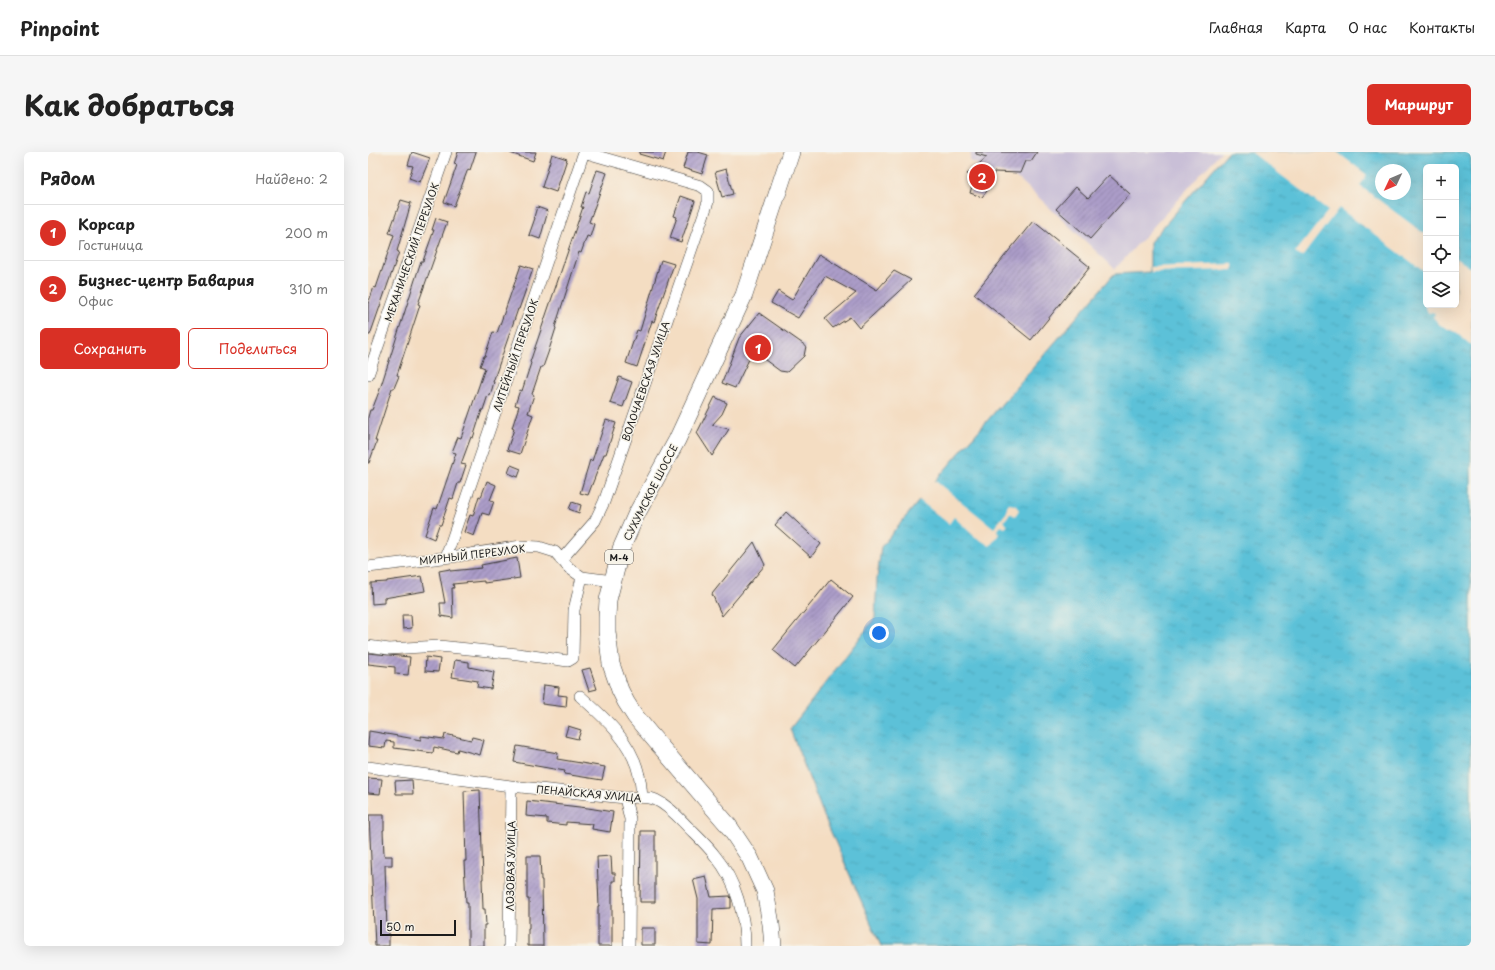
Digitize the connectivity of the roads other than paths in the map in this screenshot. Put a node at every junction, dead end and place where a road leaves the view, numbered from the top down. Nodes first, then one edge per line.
1 (446, 152) edge
2 (584, 152) edge
3 (791, 152) edge
4 (708, 191) joint
5 (368, 375) edge
6 (446, 557) junction
7 (561, 560) junction
8 (368, 567) edge
9 (582, 577) junction
10 (613, 581) junction
11 (368, 646) edge
12 (580, 696) dead end
13 (368, 767) edge
14 (511, 786) junction
15 (642, 797) junction
16 (625, 798) junction
17 (509, 946) edge
18 (629, 946) edge
19 (745, 946) edge
20 (773, 946) edge

1 - 5 street, МЕХАНИЧЕСКИЙ ПЕРЕУЛОК
2 - 4 street, ЛИТЕЙНЫЙ ПЕРЕУЛОК
2 - 6 street, ЛИТЕЙНЫЙ ПЕРЕУЛОК
3 - 10 highway, СУХУМСКОЕ ШОССЕ / М-4
4 - 7 street, ВОЛОЧАЕВСКАЯ УЛИЦА
6 - 7 street, МИРНЫЙ ПЕРЕУЛОК
6 - 8 street, МИРНЫЙ ПЕРЕУЛОК
7 - 9 street, МИРНЫЙ ПЕРЕУЛОК
9 - 10 street, МИРНЫЙ ПЕРЕУЛОК
9 - 11 street
10 - 20 highway, СУХУМСКОЕ ШОССЕ / М-4
12 - 15 street
13 - 14 street, ПЕНАЙСКАЯ УЛИЦА
14 - 16 street, ПЕНАЙСКАЯ УЛИЦА
14 - 17 street, ЛОЗОВАЯ УЛИЦА
15 - 16 street, ПЕНАЙСКАЯ УЛИЦА
15 - 19 street, ПЕНАЙСКАЯ УЛИЦА
16 - 18 street

